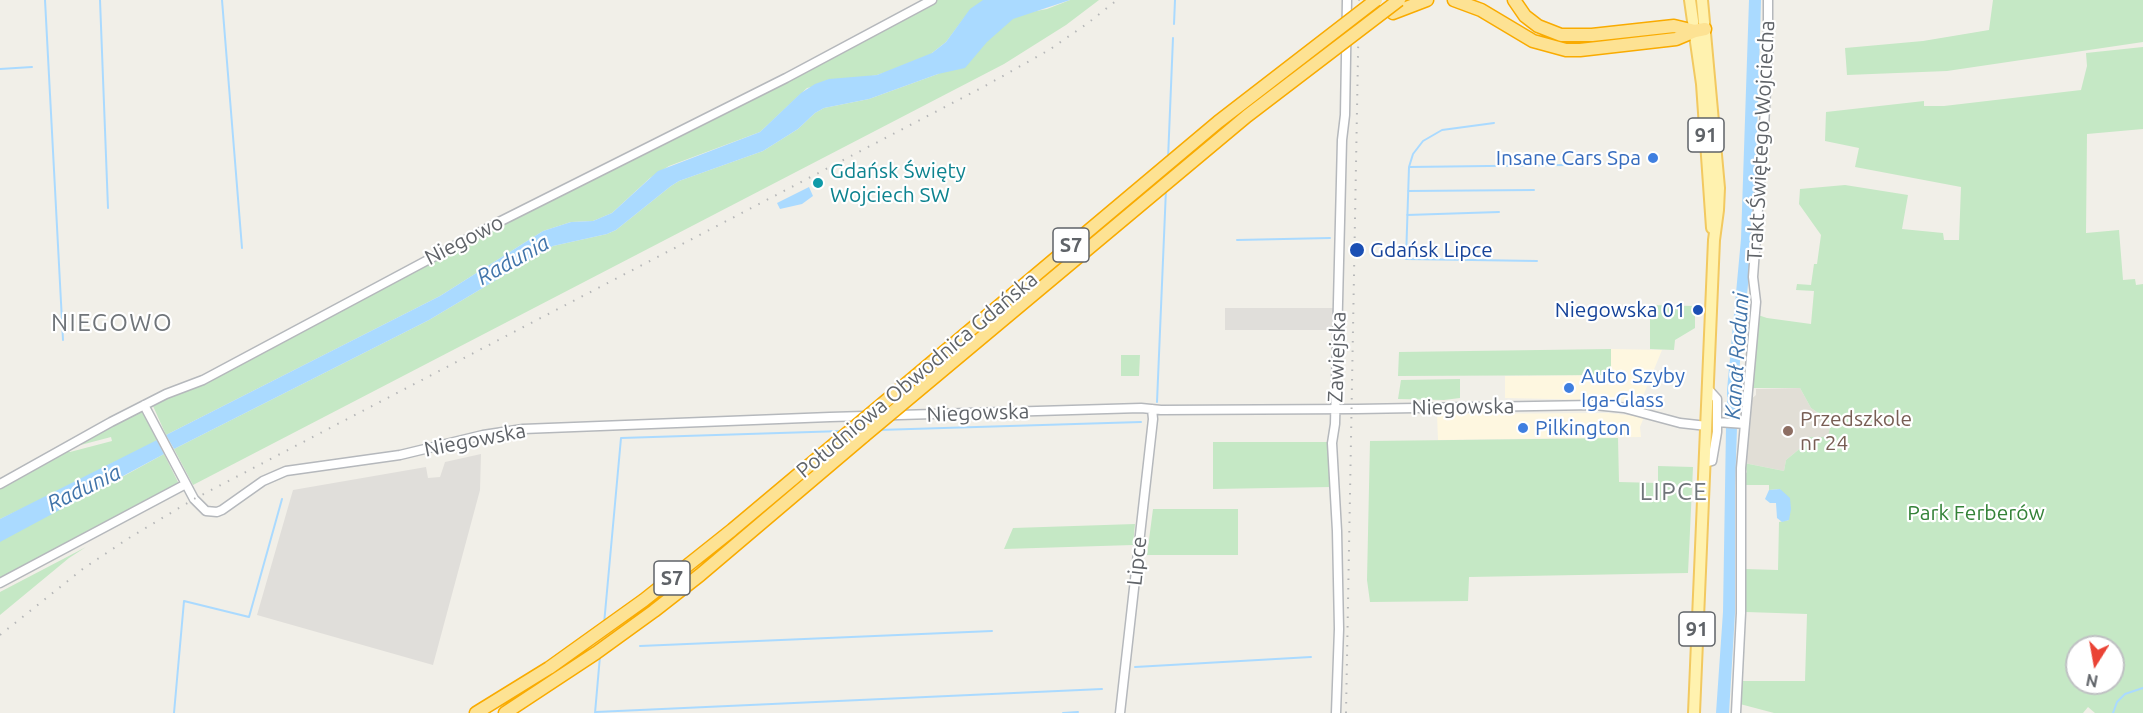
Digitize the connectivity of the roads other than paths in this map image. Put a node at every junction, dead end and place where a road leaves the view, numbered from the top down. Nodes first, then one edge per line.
1 (932, 0) edge
2 (1347, 0) edge
3 (1376, 0) edge
4 (1399, 0) edge
5 (1427, 0) edge
6 (1454, 0) edge
7 (1514, 0) edge
8 (1690, 0) edge
9 (1702, 0) edge
10 (1768, 0) edge
11 (1700, 30) junction
12 (1353, 33) junction
13 (1652, 35) junction
14 (146, 409) junction
15 (1152, 409) junction
16 (1335, 409) junction
17 (1716, 424) junction
18 (1742, 424) junction
19 (184, 481) junction
20 (0, 484) edge
21 (0, 583) edge
22 (476, 713) edge
23 (506, 713) edge
24 (1120, 713) edge
25 (1336, 713) edge
26 (1694, 713) edge
27 (1736, 713) edge

1 - 14 street, Niegowo
2 - 16 street, Zawiejska
3 - 22 highway, Południowa Obwodnica Gdańska / S7, bridge
4 - 12 highway, S7, bridge
5 - 12 highway, bridge
6 - 13 highway
7 - 13 highway
8 - 11 main road, Trakt Świętego Wojciecha / 91
9 - 11 main road, Trakt Świętego Wojciecha / 91
10 - 18 street, Trakt Świętego Wojciecha
11 - 13 highway
11 - 17 main road, Trakt Świętego Wojciecha / 91
12 - 23 highway, Południowa Obwodnica Gdańska / S7, bridge
14 - 19 street, Niegowska
14 - 20 street, Niegowo
15 - 16 street, Niegowska
15 - 19 street, Niegowska
15 - 24 street, Lipce
16 - 17 street, Niegowska
16 - 25 street, Zawiejska
17 - 18 street
17 - 26 main road, Trakt Świętego Wojciecha / 91
18 - 27 street, Trakt Świętego Wojciecha
19 - 21 street

